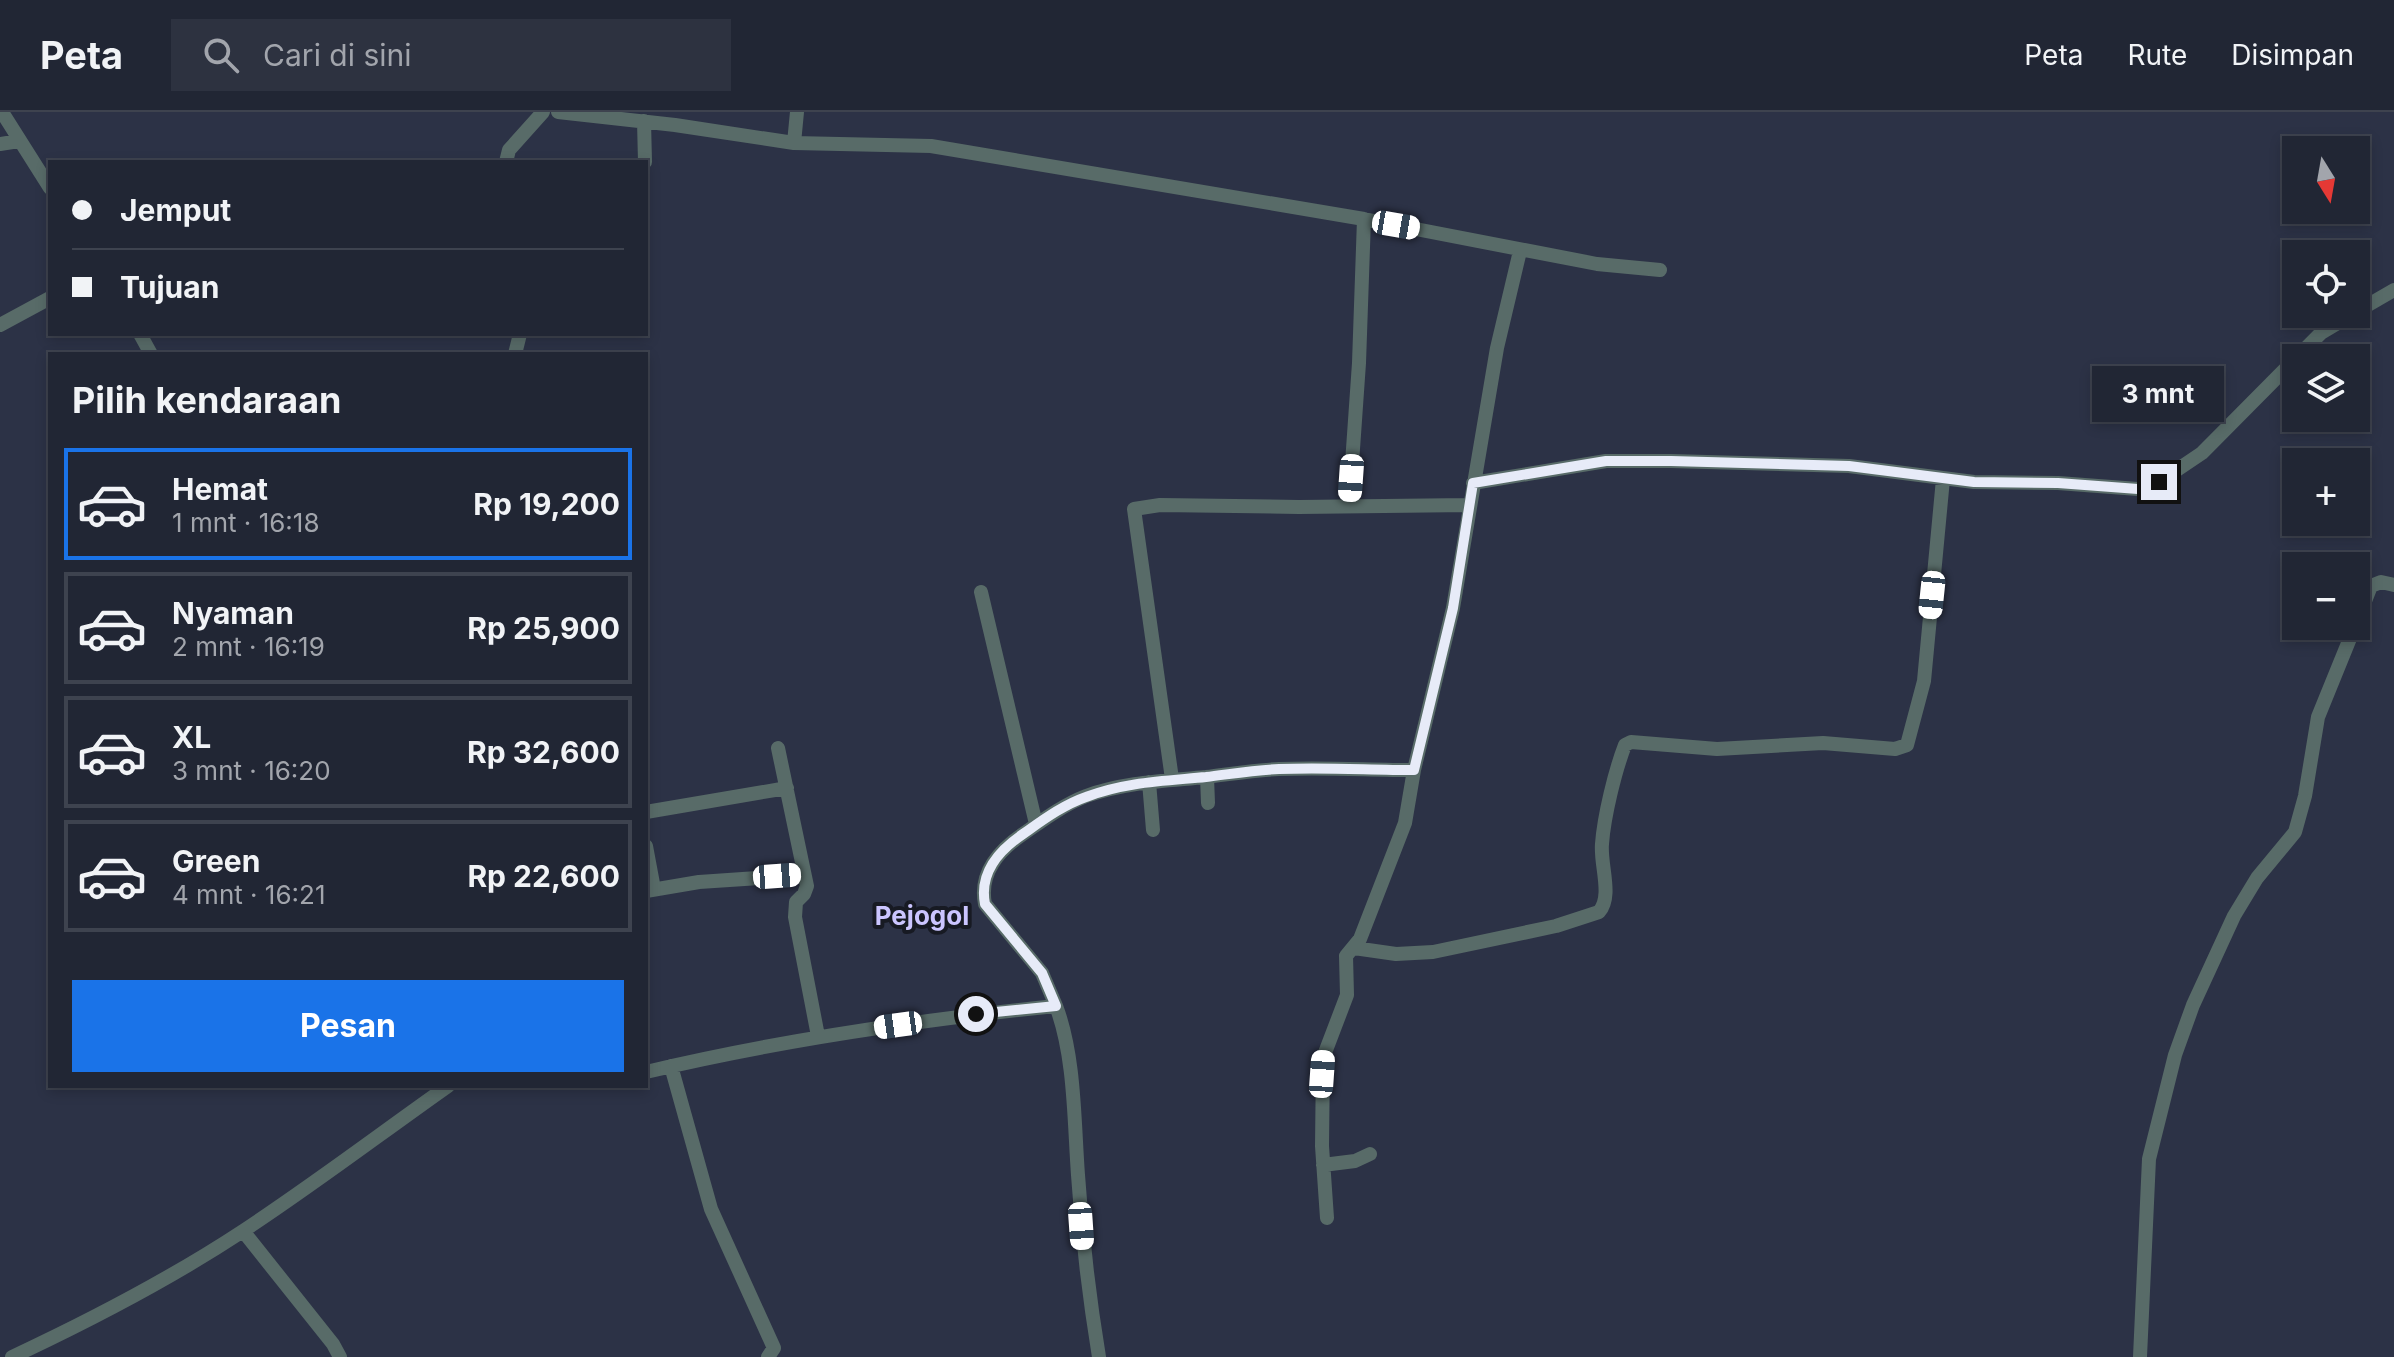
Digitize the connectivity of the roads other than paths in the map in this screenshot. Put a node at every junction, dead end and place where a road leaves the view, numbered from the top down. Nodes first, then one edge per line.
1 (2, 112) edge
2 (543, 112) edge
3 (558, 112) edge
4 (797, 112) edge
5 (675, 119) edge
6 (644, 121) junction
7 (19, 141) junction
8 (794, 143) junction
9 (0, 144) edge
10 (507, 160) edge
11 (645, 160) edge
12 (48, 185) edge
13 (1364, 219) junction
14 (1520, 251) junction
15 (1660, 270) dead end
16 (2394, 290) edge
17 (48, 299) edge
18 (2370, 304) edge
19 (0, 325) edge
20 (2329, 328) edge
21 (1943, 479) junction
22 (1473, 483) junction
23 (1469, 505) junction
24 (1349, 506) junction
25 (2394, 585) edge
26 (2370, 589) edge
27 (981, 592) dead end
28 (2350, 640) edge
29 (778, 748) dead end
30 (1414, 770) junction
31 (1207, 777) junction
32 (1172, 779) junction
33 (1149, 782) junction
34 (787, 788) junction
35 (1208, 803) dead end
36 (648, 812) edge
37 (1036, 824) junction
38 (1153, 830) dead end
39 (648, 868) edge
40 (803, 875) junction
41 (650, 890) edge
42 (1354, 948) junction
43 (1056, 1006) junction
44 (818, 1036) junction
45 (671, 1066) junction
46 (648, 1072) edge
47 (445, 1088) edge
48 (1370, 1154) dead end
49 (1323, 1165) junction
50 (1327, 1218) dead end
51 (243, 1231) junction
52 (12, 1357) edge
53 (340, 1357) edge
54 (768, 1357) edge
55 (1099, 1357) edge
56 (2140, 1357) edge

1 - 7 street
2 - 10 street
3 - 6 street
4 - 8 street
5 - 6 street
5 - 8 street
6 - 11 street
7 - 9 street
7 - 12 street
8 - 13 street
13 - 14 street
13 - 24 street
14 - 15 street
14 - 22 street
16 - 18 street
17 - 19 street
20 - 21 street
21 - 22 street
21 - 42 street
22 - 23 street
23 - 24 street
23 - 30 street
24 - 32 street
25 - 26 street
27 - 37 street
28 - 56 street
29 - 34 street
30 - 31 street
30 - 42 street
31 - 32 street
31 - 35 street
32 - 33 street
33 - 37 street
33 - 38 street
34 - 36 street
34 - 40 street
37 - 43 street
39 - 41 street
40 - 41 street
40 - 44 street
42 - 49 street
43 - 44 street
43 - 55 street
44 - 45 street
45 - 46 street
45 - 54 street
47 - 51 street
48 - 49 street
49 - 50 street
51 - 52 street
51 - 53 street

